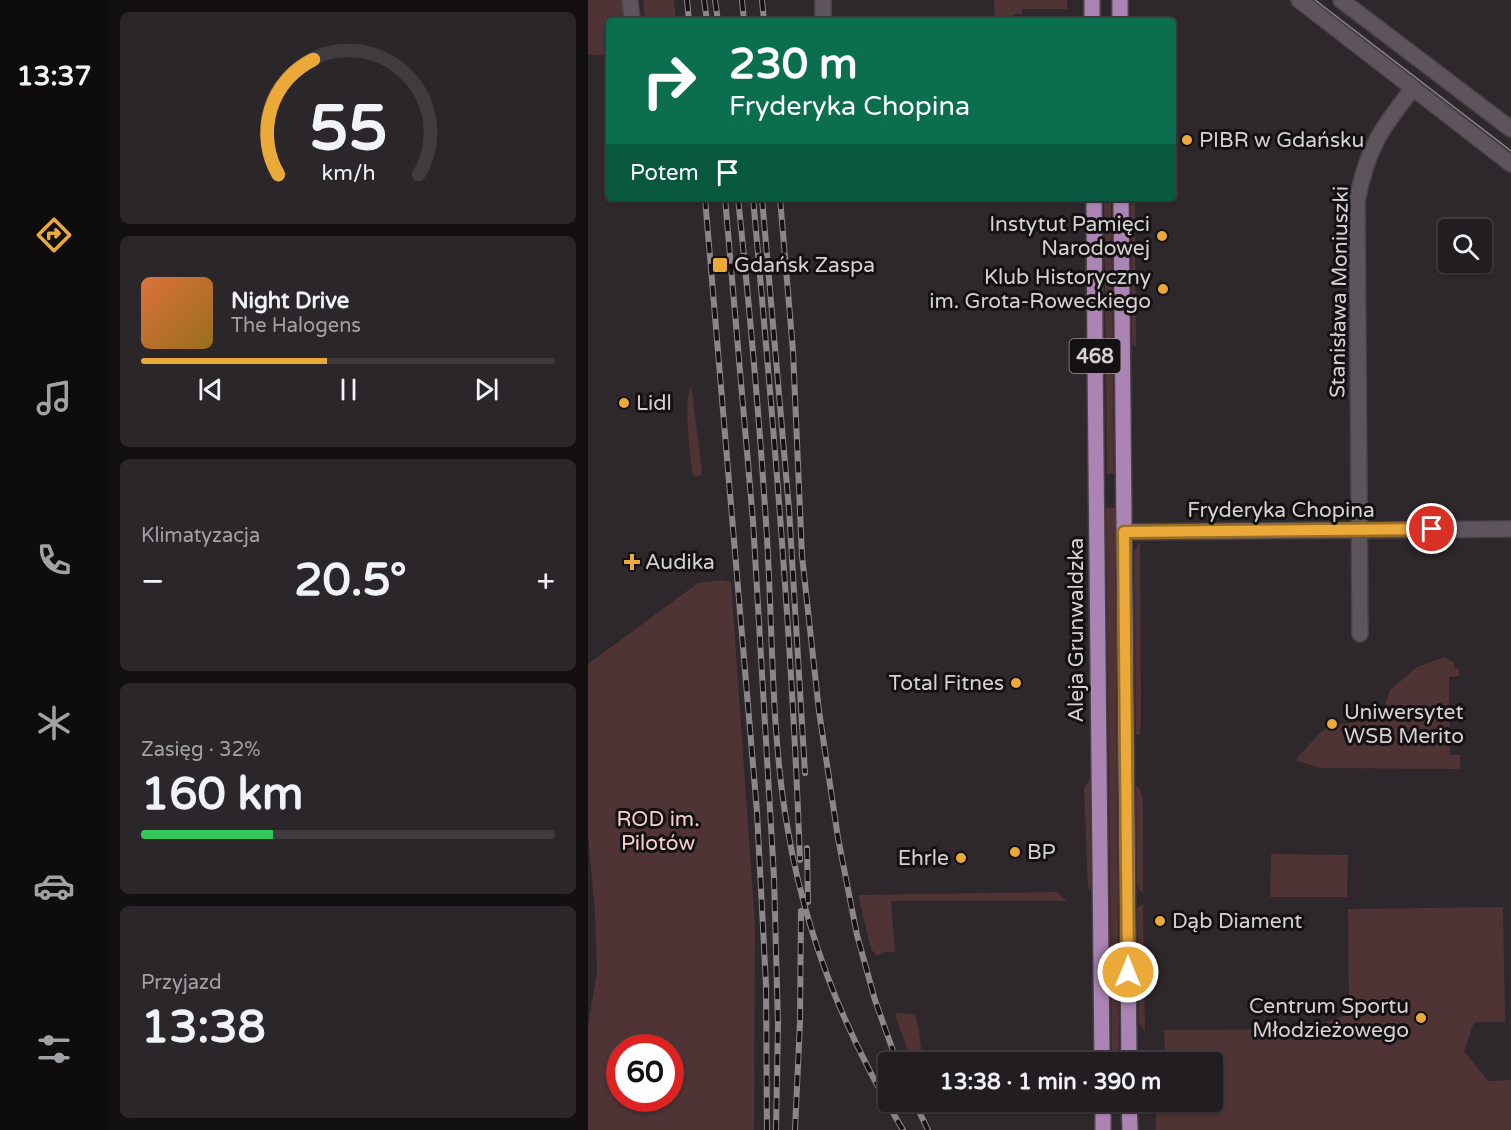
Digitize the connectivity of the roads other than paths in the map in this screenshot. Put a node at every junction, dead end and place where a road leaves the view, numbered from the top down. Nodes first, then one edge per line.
1 (630, 0) edge
2 (823, 0) edge
3 (1092, 0) edge
4 (1120, 0) edge
5 (1299, 0) edge
6 (1341, 0) edge
7 (632, 18) edge
8 (823, 18) edge
9 (1092, 18) edge
10 (1119, 18) edge
11 (1413, 87) junction
12 (1511, 129) edge
13 (1511, 164) edge
14 (1094, 201) edge
15 (1121, 201) edge
16 (1511, 529) edge
17 (1359, 530) junction
18 (1124, 532) junction
19 (1360, 634) dead end
20 (1102, 1052) edge
21 (1129, 1052) edge
22 (1102, 1112) edge
23 (1129, 1112) edge
24 (1103, 1130) edge
25 (1130, 1130) edge

1 - 7 street
2 - 8 street
3 - 9 main road
4 - 10 main road
5 - 11 street
6 - 12 street
11 - 13 street
11 - 17 street, Stanisława Moniuszki
14 - 20 main road, Aleja Grunwaldzka / 468
15 - 18 main road, 468
16 - 17 street, Fryderyka Chopina
17 - 18 street, Fryderyka Chopina
17 - 19 street, Stanisława Moniuszki
18 - 21 main road, 468
22 - 24 main road
23 - 25 main road

